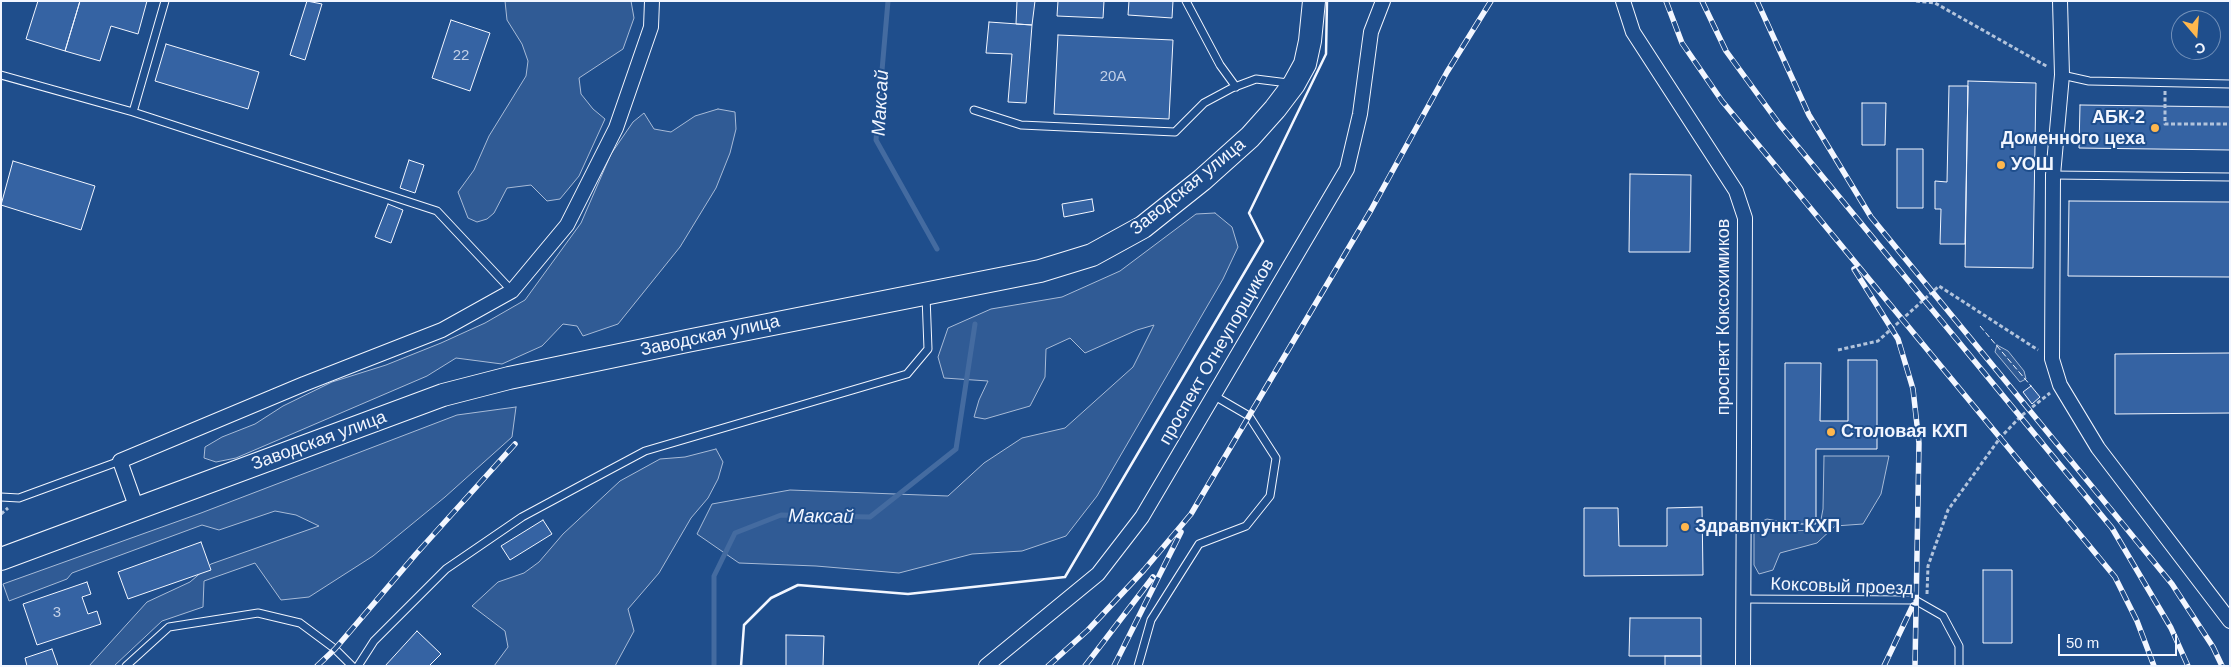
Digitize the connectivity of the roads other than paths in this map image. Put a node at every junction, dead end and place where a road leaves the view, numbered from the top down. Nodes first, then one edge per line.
1 (165, 1) edge
2 (652, 1) edge
3 (1186, 1) edge
4 (1314, 1) edge
5 (1383, 1) edge
6 (1623, 1) edge
7 (2060, 1) edge
8 (1, 75) edge
9 (2062, 75) junction
10 (1294, 84) junction
11 (2230, 84) edge
12 (1236, 87) junction
13 (974, 110) dead end
14 (133, 112) junction
15 (2053, 175) junction
16 (2230, 177) edge
17 (512, 291) junction
18 (926, 293) junction
19 (1213, 395) junction
20 (120, 461) junction
21 (1, 497) edge
22 (136, 508) junction
23 (1, 559) edge
24 (1744, 599) junction
25 (2230, 621) edge
26 (126, 666) edge
27 (352, 666) edge
28 (358, 666) edge
29 (986, 666) edge
30 (1138, 666) edge
31 (1743, 666) edge
32 (1959, 666) edge

1 - 14 lane
2 - 17 street
3 - 12 lane
4 - 10 main road, Заводская улица
5 - 19 street, проспект Огнеупорщиков
6 - 24 street, проспект Коксохимиков
7 - 9 street
8 - 14 lane
9 - 11 lane
9 - 15 street
10 - 12 lane
10 - 18 main road, Заводская улица
12 - 13 lane
14 - 17 lane
15 - 16 lane
15 - 25 street
17 - 20 street
18 - 22 main road, Заводская улица
18 - 28 lane
19 - 29 street, проспект Огнеупорщиков
19 - 30 lane
20 - 21 lane
20 - 22 street
22 - 23 main road, Заводская улица
24 - 31 street, проспект Коксохимиков
24 - 32 lane, Коксовый проезд
26 - 27 lane

